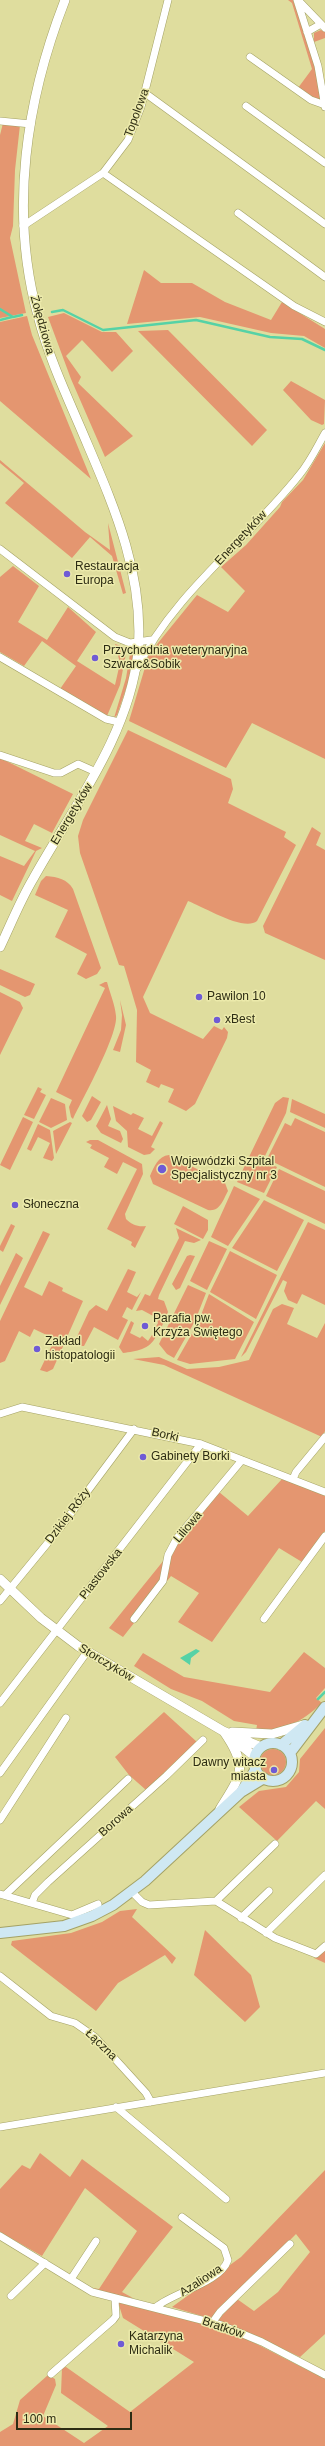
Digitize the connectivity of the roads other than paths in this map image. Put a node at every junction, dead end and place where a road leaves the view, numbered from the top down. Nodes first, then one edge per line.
1 (65, 0) edge
2 (168, 0) edge
3 (298, 0) edge
4 (323, 26) edge
5 (307, 32) junction
6 (250, 57) dead end
7 (145, 93) junction
8 (246, 106) dead end
9 (325, 106) edge
10 (0, 121) edge
11 (30, 124) junction
12 (325, 163) edge
13 (103, 173) junction
14 (238, 213) dead end
15 (325, 224) edge
16 (23, 226) junction
17 (325, 277) edge
18 (325, 322) edge
19 (325, 433) edge
20 (0, 549) edge
21 (152, 640) junction
22 (139, 641) junction
23 (0, 657) edge
24 (134, 676) junction
25 (119, 722) junction
26 (0, 755) edge
27 (96, 772) junction
28 (0, 947) edge
29 (0, 1414) edge
30 (134, 1429) junction
31 (325, 1437) edge
32 (201, 1444) junction
33 (242, 1460) junction
34 (293, 1479) junction
35 (325, 1492) edge
36 (325, 1536) edge
37 (0, 1579) edge
38 (10, 1589) junction
39 (0, 1602) edge
40 (134, 1619) dead end
41 (264, 1619) dead end
42 (57, 1631) junction
43 (87, 1652) junction
44 (0, 1703) edge
45 (325, 1707) edge
46 (316, 1716) junction
47 (66, 1718) dead end
48 (305, 1725) junction
49 (223, 1731) junction
50 (203, 1740) dead end
51 (281, 1745) junction
52 (261, 1747) junction
53 (290, 1753) junction
54 (255, 1757) junction
55 (256, 1769) junction
56 (0, 1773) edge
57 (264, 1778) junction
58 (128, 1779) dead end
59 (241, 1792) junction
60 (216, 1816) junction
61 (0, 1820) edge
62 (275, 1844) dead end
63 (325, 1875) edge
64 (269, 1891) dead end
65 (132, 1892) junction
66 (2, 1894) edge
67 (216, 1901) junction
68 (32, 1903) junction
69 (98, 1904) dead end
70 (241, 1918) junction
71 (266, 1933) junction
72 (0, 1934) edge
73 (325, 1946) edge
74 (0, 1976) edge
75 (325, 2073) edge
76 (151, 2102) junction
77 (116, 2107) junction
78 (0, 2127) edge
79 (226, 2199) dead end
80 (182, 2217) dead end
81 (0, 2236) edge
82 (96, 2241) dead end
83 (290, 2244) dead end
84 (45, 2263) junction
85 (71, 2279) junction
86 (10, 2296) dead end
87 (115, 2299) junction
88 (156, 2307) junction
89 (212, 2323) junction
90 (51, 2374) dead end
91 (325, 2374) edge

1 - 11 street, Żołędziowa
2 - 7 street, Topolowa
3 - 4 street
3 - 5 street
4 - 5 street
5 - 9 street
6 - 9 street
7 - 13 street, Topolowa
7 - 15 street
8 - 12 street
10 - 11 street
11 - 16 street, Żołędziowa
13 - 16 street, Topolowa
13 - 18 street
14 - 17 street
16 - 22 street, Żołędziowa
19 - 21 street, Energetyków
20 - 22 street
21 - 22 street
21 - 24 street, Energetyków
22 - 24 street, Energetyków
23 - 25 street
24 - 25 street, Energetyków
25 - 27 street, Energetyków
26 - 27 street
27 - 28 street, Energetyków
29 - 30 street, Borki
30 - 32 street, Borki
30 - 38 street, Dzikiej Róży
31 - 34 street
32 - 33 street, Borki
32 - 42 street, Piastowska
33 - 34 street, Borki
33 - 40 street, Liliowa
34 - 35 street, Borki
36 - 41 street
37 - 38 street, Storczyków
38 - 39 street, Dzikiej Róży
38 - 42 street, Storczyków
42 - 43 street, Storczyków
42 - 44 street, Piastowska
43 - 49 street, Storczyków
43 - 56 street
45 - 46 main road
46 - 48 main road
46 - 53 main road
47 - 61 street
48 - 49 street
48 - 51 main road
49 - 52 street, Storczyków
49 - 54 street, Storczyków
49 - 60 street
50 - 68 street, Borowa
51 - 52 main road
51 - 53 main road
52 - 54 main road
53 - 57 main road
54 - 55 main road
55 - 57 main road
55 - 59 main road
57 - 59 main road
58 - 66 street, Borowa
59 - 60 main road
60 - 65 main road
62 - 67 street
63 - 71 street
64 - 70 street
65 - 67 street
65 - 72 main road
66 - 68 street, Borowa
67 - 70 street
68 - 69 street, Borowa
70 - 71 street
71 - 73 street
74 - 76 street, Łączna
75 - 76 street
76 - 77 street
77 - 78 street
77 - 79 street
80 - 88 street, Azaliowa
81 - 84 street, Bratków
82 - 85 street
83 - 89 street
84 - 85 street, Bratków
84 - 86 street
85 - 87 street, Bratków
87 - 88 street, Bratków
87 - 90 street
88 - 89 street, Bratków
89 - 91 street, Bratków

